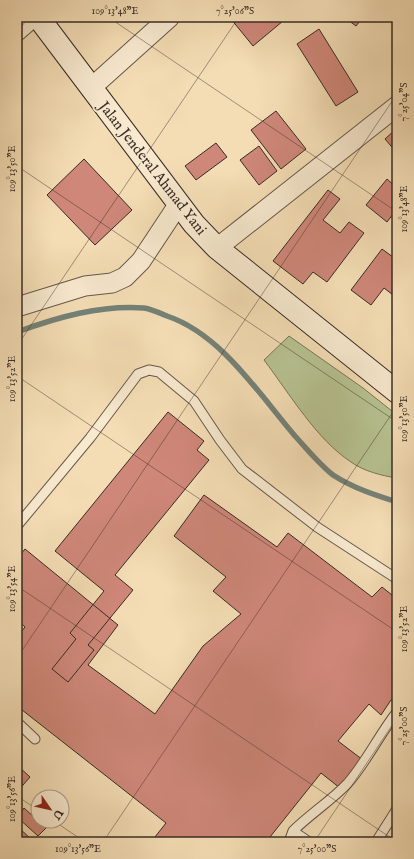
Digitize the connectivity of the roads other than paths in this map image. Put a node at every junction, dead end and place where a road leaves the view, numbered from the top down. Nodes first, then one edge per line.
1 (33, 17) edge
2 (38, 17) edge
3 (170, 17) edge
4 (17, 31) edge
5 (91, 88) junction
6 (397, 106) edge
7 (178, 205) junction
8 (217, 248) junction
9 (17, 307) edge
10 (397, 392) edge
11 (17, 526) edge
12 (397, 579) edge
13 (397, 712) edge
14 (17, 722) edge
15 (35, 739) dead end
16 (397, 809) edge
17 (293, 832) junction
18 (289, 842) edge
19 (309, 842) edge
20 (375, 842) edge

1 - 4 street
2 - 5 main road, Jalan Jenderal Ahmad Yani
3 - 5 street
5 - 7 main road, Jalan Jenderal Ahmad Yani
6 - 8 street
7 - 8 main road, Jalan Jenderal Ahmad Yani
7 - 9 street
8 - 10 main road, Jalan Jenderal Ahmad Yani
11 - 12 lane
13 - 17 lane
14 - 15 lane
16 - 20 lane
17 - 18 lane
17 - 19 lane

